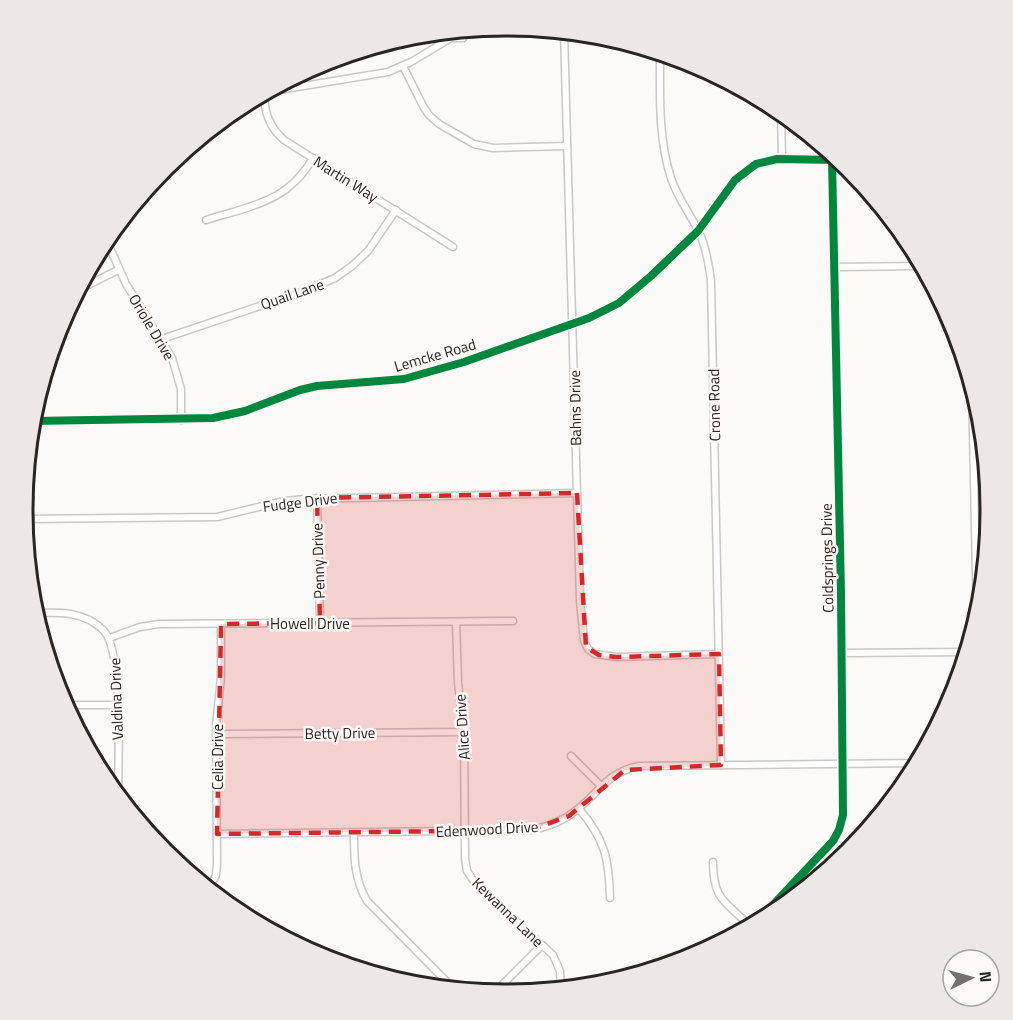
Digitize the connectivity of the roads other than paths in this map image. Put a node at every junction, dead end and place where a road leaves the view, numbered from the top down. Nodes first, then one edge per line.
1 (446, 41) edge
2 (564, 41) edge
3 (660, 62) edge
4 (403, 66) junction
5 (291, 88) edge
6 (266, 102) edge
7 (782, 125) edge
8 (567, 146) junction
9 (313, 158) junction
10 (782, 159) junction
11 (825, 160) edge
12 (836, 170) edge
13 (396, 210) junction
14 (206, 220) dead end
15 (698, 231) junction
16 (453, 247) dead end
17 (111, 251) edge
18 (912, 266) edge
19 (835, 267) junction
20 (118, 270) junction
21 (91, 284) edge
22 (573, 324) junction
23 (162, 339) junction
24 (181, 420) junction
25 (42, 421) edge
26 (973, 428) edge
27 (577, 493) junction
28 (317, 498) junction
29 (33, 519) edge
30 (975, 576) edge
31 (44, 612) edge
32 (513, 621) dead end
33 (456, 622) junction
34 (320, 623) junction
35 (221, 624) junction
36 (109, 638) junction
37 (958, 652) edge
38 (842, 653) junction
39 (719, 654) junction
40 (76, 705) edge
41 (117, 705) junction
42 (464, 732) junction
43 (216, 734) junction
44 (571, 756) dead end
45 (906, 763) edge
46 (843, 764) junction
47 (722, 765) junction
48 (118, 780) edge
49 (601, 786) junction
50 (579, 809) junction
51 (465, 832) junction
52 (354, 833) junction
53 (217, 834) junction
54 (713, 862) dead end
55 (212, 881) edge
56 (780, 896) edge
57 (610, 898) dead end
58 (744, 920) edge
59 (542, 945) junction
60 (444, 979) edge
61 (560, 980) edge
62 (503, 984) edge

1 - 4 street
2 - 8 street, Bahns Drive
3 - 15 street, Crone Road
4 - 5 street
4 - 8 street
6 - 9 street, Martin Way
7 - 10 street
8 - 22 street, Bahns Drive
9 - 13 street, Martin Way
9 - 14 street
10 - 11 street, Lemcke Road
10 - 15 street, Lemcke Road
12 - 19 street, Coldsprings Drive
13 - 16 street, Martin Way
13 - 23 street, Quail Lane
15 - 22 street, Lemcke Road
15 - 39 street, Crone Road
17 - 20 street, Oriole Drive
18 - 19 street
19 - 38 street, Coldsprings Drive
20 - 21 street
20 - 23 street, Oriole Drive
22 - 24 street, Lemcke Road
22 - 27 street, Bahns Drive
23 - 24 street, Oriole Drive
24 - 25 street, Lemcke Road
26 - 30 street
27 - 28 street, Fudge Drive
27 - 39 street, Bahns Drive
28 - 29 street, Fudge Drive
28 - 34 street, Penny Drive
31 - 36 street
32 - 33 street, Howell Drive
33 - 34 street, Howell Drive
33 - 42 street, Alice Drive
34 - 35 street, Howell Drive
35 - 36 street, Howell Drive
35 - 43 street, Celia Drive
36 - 41 street, Valdina Drive
37 - 38 street
38 - 46 street, Coldsprings Drive
39 - 47 street, Crone Road
40 - 41 street
41 - 48 street, Valdina Drive
42 - 43 street, Betty Drive
42 - 51 street, Alice Drive
43 - 53 street, Celia Drive
44 - 49 street
45 - 46 street, Edenwood Drive
46 - 47 street, Edenwood Drive
46 - 56 street, Coldsprings Drive
47 - 49 street, Edenwood Drive
49 - 50 street, Edenwood Drive
50 - 51 street, Edenwood Drive
50 - 57 street
51 - 52 street, Edenwood Drive
51 - 59 street, Kewanna Lane
52 - 53 street, Edenwood Drive
52 - 60 street
53 - 55 street, Celia Drive
54 - 58 street
59 - 61 street, Kewanna Lane
59 - 62 street

